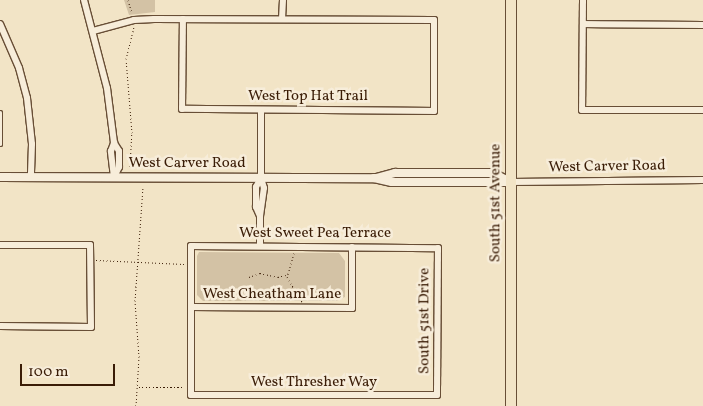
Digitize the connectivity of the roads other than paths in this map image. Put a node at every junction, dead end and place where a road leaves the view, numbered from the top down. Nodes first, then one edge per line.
1 (84, 0) edge
2 (283, 0) edge
3 (511, 0) edge
4 (583, 0) edge
5 (183, 19) junction
6 (282, 19) junction
7 (0, 24) edge
8 (583, 24) junction
9 (703, 25) edge
10 (94, 31) junction
11 (261, 110) junction
12 (703, 110) edge
13 (0, 112) edge
14 (0, 144) edge
15 (0, 177) edge
16 (31, 177) junction
17 (114, 177) junction
18 (261, 178) junction
19 (703, 180) edge
20 (511, 182) junction
21 (0, 245) edge
22 (260, 246) junction
23 (352, 247) junction
24 (438, 248) joint
25 (191, 306) junction
26 (0, 326) edge
27 (436, 395) joint
28 (511, 406) edge

1 - 10 street
2 - 6 street
3 - 20 main road, South 51st Avenue
4 - 8 street
5 - 6 street
5 - 10 street
5 - 11 street, West Top Hat Trail
6 - 11 street, West Top Hat Trail
7 - 16 street
8 - 9 street
8 - 12 street
10 - 17 street
11 - 18 street
13 - 14 lane
15 - 16 street, West Carver Road
16 - 17 street, West Carver Road
17 - 18 street, West Carver Road
18 - 20 street, West Carver Road
18 - 22 street
19 - 20 street, West Carver Road
20 - 28 main road, South 51st Avenue
21 - 26 street
22 - 23 street, West Sweet Pea Terrace
22 - 25 street, West Sweet Pea Terrace
23 - 24 street, West Sweet Pea Terrace
23 - 25 street, West Cheatham Lane
24 - 27 street, South 51st Drive
25 - 27 street, West Thresher Way

